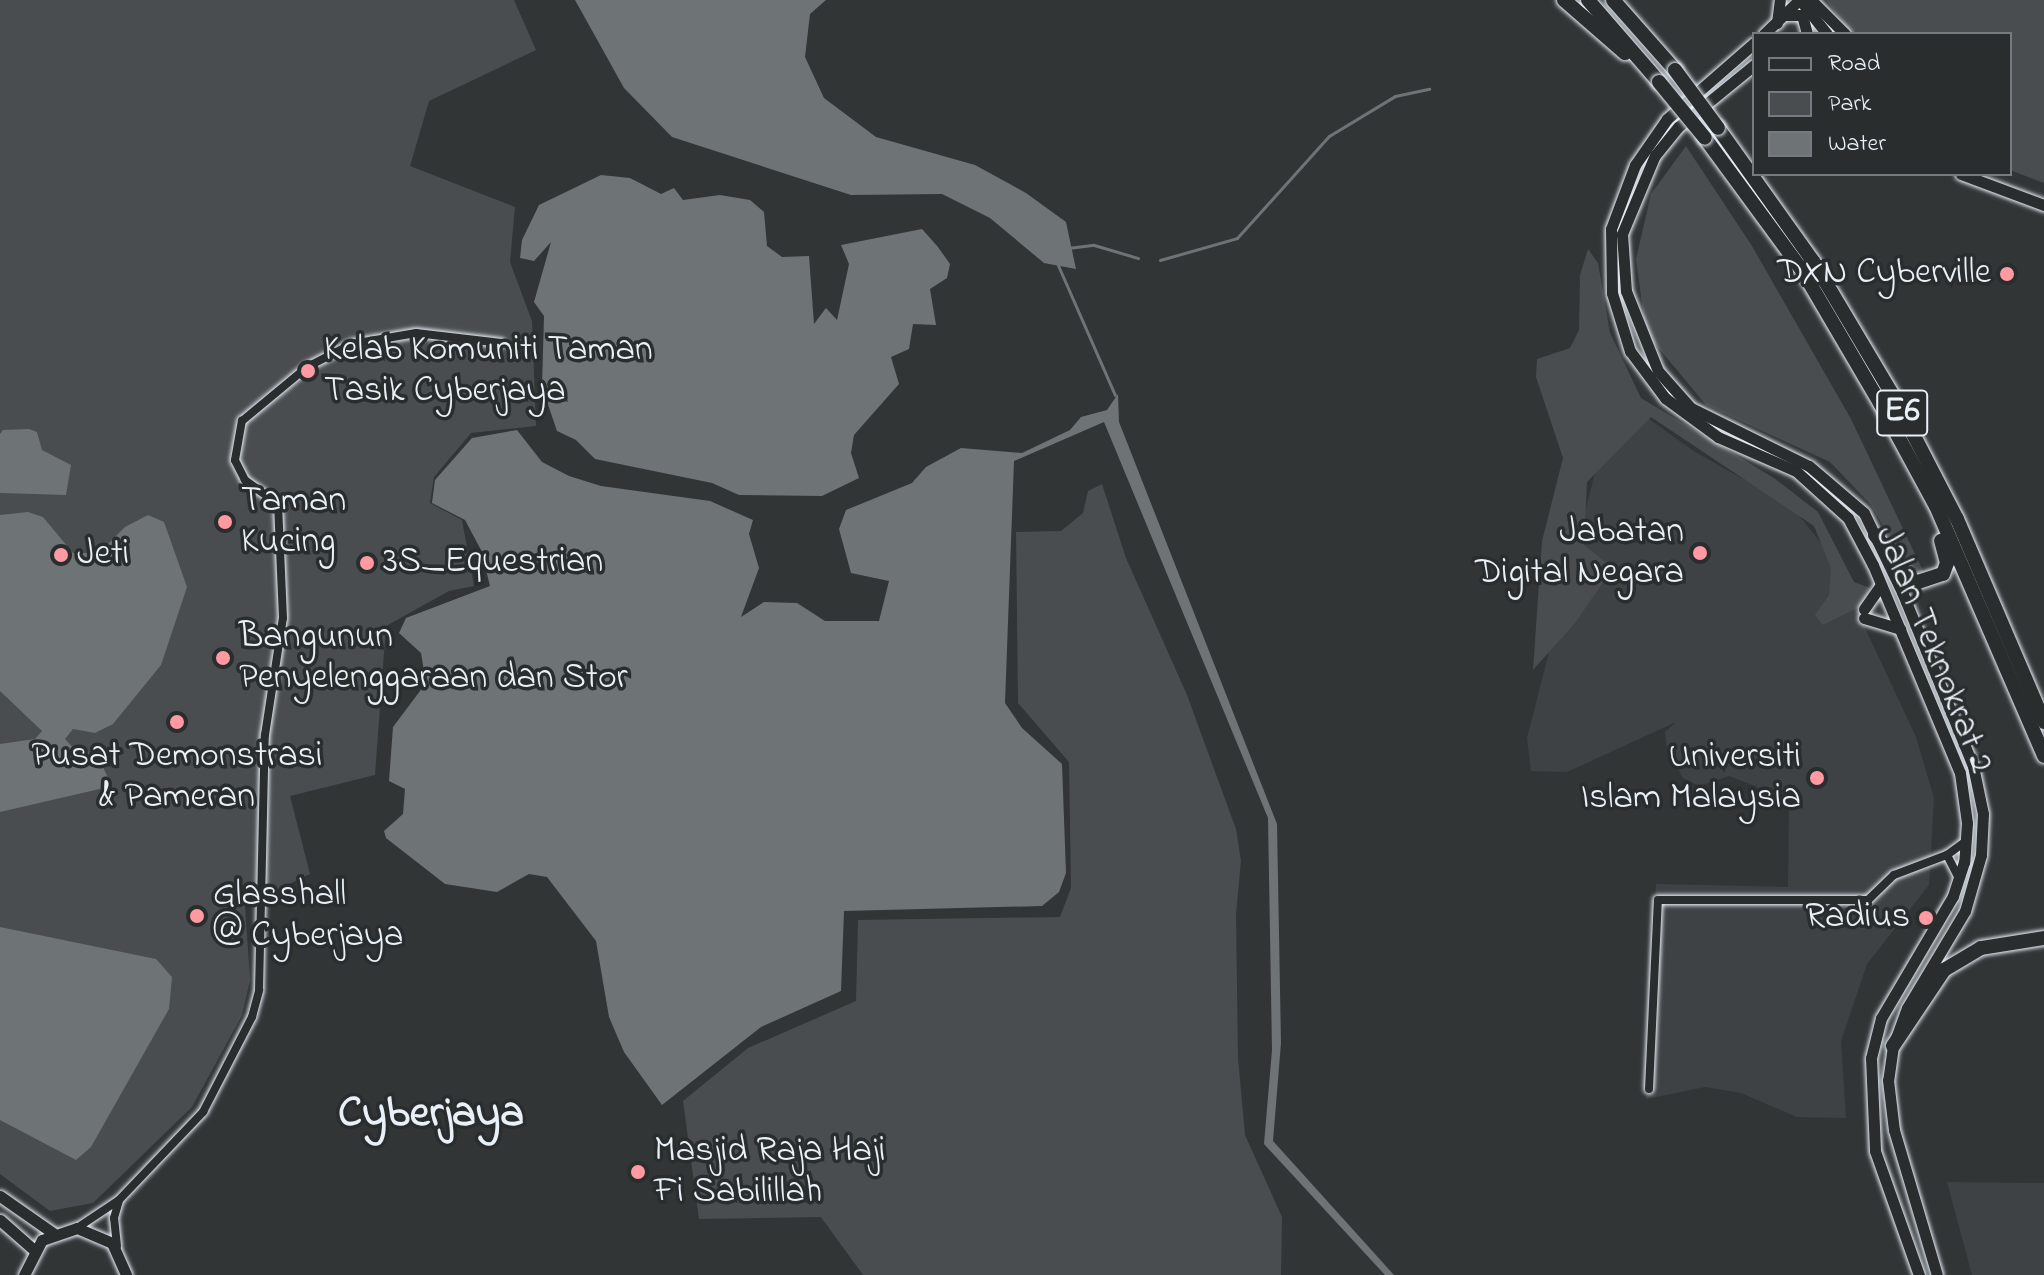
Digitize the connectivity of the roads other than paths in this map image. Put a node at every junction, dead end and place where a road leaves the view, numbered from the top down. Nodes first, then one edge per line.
1 (1564, 0) edge
2 (1588, 0) edge
3 (1613, 0) edge
4 (1780, 0) edge
5 (1800, 0) edge
6 (1811, 0) edge
7 (1830, 16) junction
8 (1781, 19) junction
9 (1819, 23) junction
10 (1766, 32) edge
11 (1807, 32) edge
12 (1810, 32) edge
13 (1826, 32) edge
14 (1843, 32) edge
15 (1752, 45) edge
16 (1643, 62) junction
17 (1752, 67) edge
18 (1752, 176) edge
19 (1752, 176) edge
20 (1966, 176) edge
21 (2044, 205) edge
22 (501, 343) dead end
23 (1927, 491) junction
24 (1875, 535) junction
25 (1881, 585) junction
26 (1900, 629) junction
27 (2044, 722) edge
28 (2044, 756) edge
29 (1966, 841) junction
30 (1947, 855) junction
31 (1959, 879) junction
32 (2044, 938) edge
33 (1893, 1046) junction
34 (1649, 1089) dead end
35 (0, 1196) edge
36 (119, 1200) junction
37 (0, 1220) edge
38 (77, 1228) junction
39 (53, 1233) junction
40 (33, 1249) junction
41 (120, 1253) junction
42 (24, 1275) edge
43 (126, 1275) edge
44 (1919, 1275) edge
45 (1937, 1275) edge

1 - 16 highway
2 - 16 highway, E6
3 - 18 highway, E6, bridge
4 - 8 main road
5 - 8 main road
5 - 9 main road
6 - 7 main road
7 - 9 main road
7 - 14 main road
8 - 10 main road
8 - 11 main road
9 - 12 main road
9 - 13 main road
15 - 25 main road, Jalan Teknokrat 2
16 - 23 highway, E6, bridge
17 - 24 main road, Jalan Teknokrat 2
19 - 27 highway, E6, bridge
20 - 21 main road
22 - 36 street
23 - 24 highway
23 - 28 highway, E6
24 - 33 main road, Jalan Teknokrat 2
25 - 26 main road, Jalan Teknokrat 2
25 - 26 main road
26 - 29 main road, Jalan Teknokrat 2
29 - 30 street
29 - 31 main road, Jalan Teknokrat 2
30 - 31 street
30 - 34 street
31 - 44 main road, Jalan Teknokrat 2
32 - 33 highway
33 - 45 main road, Jalan Teknokrat 2
35 - 39 main road
36 - 38 street
36 - 41 street
37 - 40 main road
38 - 39 main road
38 - 41 main road
39 - 40 main road
40 - 42 main road
41 - 43 main road

